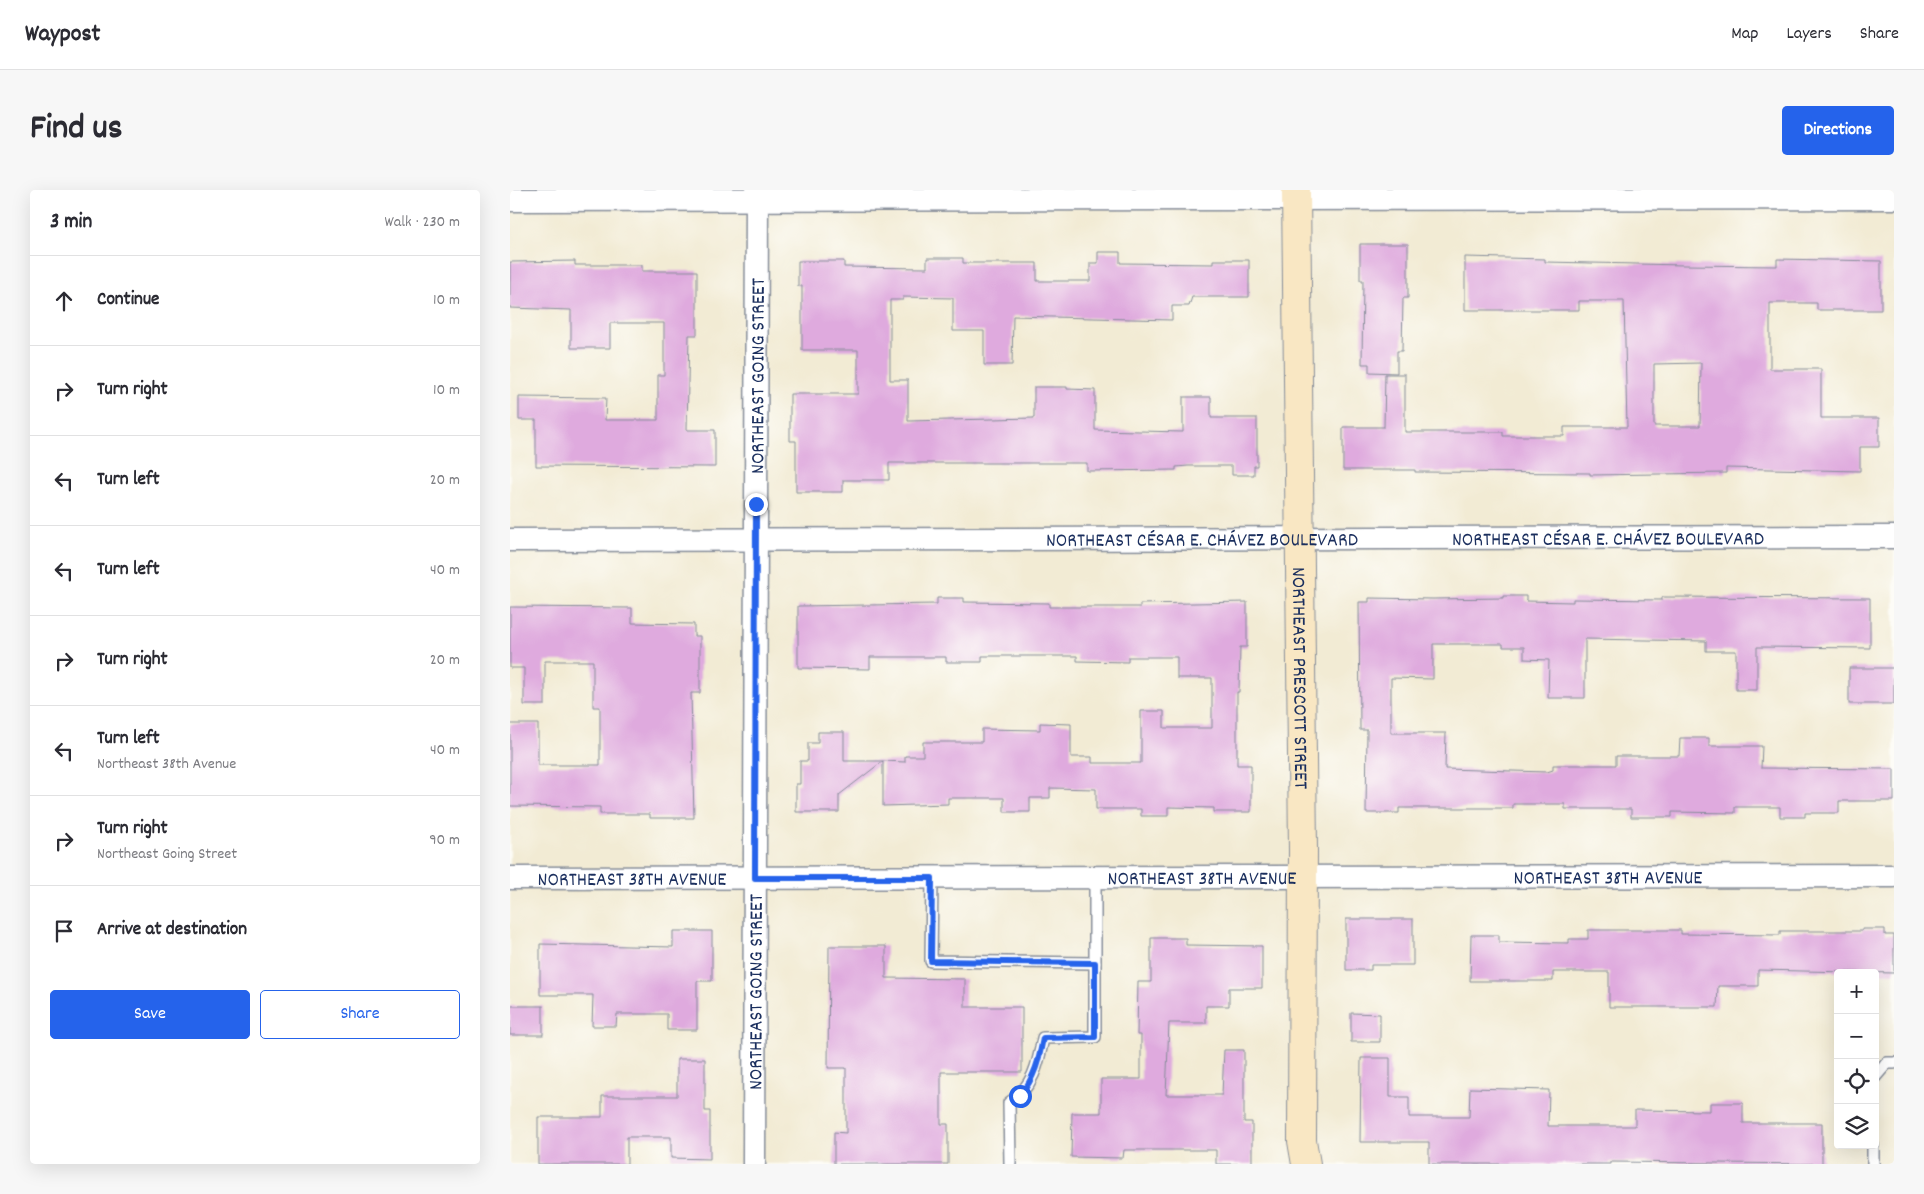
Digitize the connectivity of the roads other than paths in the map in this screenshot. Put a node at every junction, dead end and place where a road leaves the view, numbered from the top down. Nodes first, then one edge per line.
1 (757, 195) edge
2 (1296, 195) edge
3 (1894, 198) edge
4 (510, 200) edge
5 (1894, 537) edge
6 (1300, 539) junction
7 (510, 540) edge
8 (756, 540) junction
9 (1894, 876) edge
10 (510, 878) edge
11 (755, 878) junction
12 (932, 878) junction
13 (1095, 878) junction
14 (1303, 878) junction
15 (1095, 963) junction
16 (1894, 1063) edge
17 (1879, 1072) edge
18 (1873, 1149) edge
19 (754, 1164) edge
20 (1010, 1164) edge
21 (1306, 1164) edge
22 (1873, 1164) edge

1 - 2 street
1 - 4 street
1 - 8 street, NORTHEAST GOING STREET
2 - 3 street
2 - 6 street, NORTHEAST PRESCOTT STREET
5 - 6 street, NORTHEAST CÉSAR E. CHÁVEZ BOULEVARD
6 - 8 street, NORTHEAST CÉSAR E. CHÁVEZ BOULEVARD
6 - 14 street, NORTHEAST PRESCOTT STREET
7 - 8 street, NORTHEAST CÉSAR E. CHÁVEZ BOULEVARD
8 - 11 street, NORTHEAST GOING STREET
9 - 14 street, NORTHEAST 38TH AVENUE
10 - 11 street, NORTHEAST 38TH AVENUE
11 - 12 street, NORTHEAST 38TH AVENUE
11 - 19 street, NORTHEAST GOING STREET
12 - 13 street, NORTHEAST 38TH AVENUE
12 - 15 lane
13 - 14 street, NORTHEAST 38TH AVENUE
13 - 15 lane
14 - 21 street, NORTHEAST PRESCOTT STREET
15 - 20 lane
16 - 17 lane
18 - 22 lane

